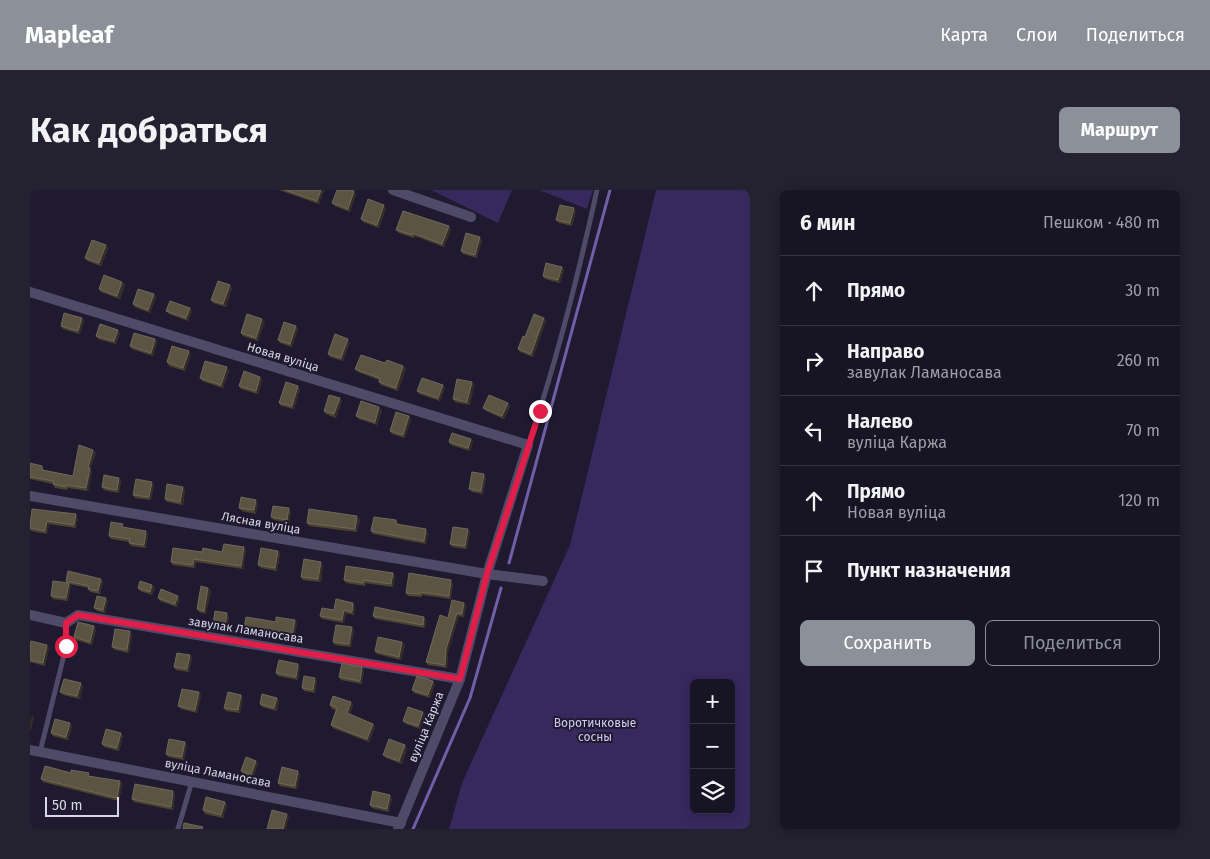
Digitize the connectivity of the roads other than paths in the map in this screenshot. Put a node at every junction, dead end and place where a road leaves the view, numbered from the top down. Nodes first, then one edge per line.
1 (393, 190) edge
2 (597, 190) edge
3 (471, 217) dead end
4 (30, 292) edge
5 (528, 446) junction
6 (30, 496) edge
7 (487, 574) junction
8 (543, 581) dead end
9 (30, 615) edge
10 (66, 623) junction
11 (460, 679) junction
12 (35, 751) edge
13 (192, 781) junction
14 (400, 826) edge
15 (178, 829) edge

1 - 3 street
2 - 5 lane
4 - 5 street, Новая вуліца
5 - 7 street
6 - 7 street, Лясная вуліца
7 - 8 street, Лясная вуліца
7 - 11 street, вуліца Каржа
9 - 10 street, завулак Ламаносава
10 - 11 street, завулак Ламаносава
10 - 12 lane
11 - 14 street, вуліца Каржа
12 - 13 street, вуліца Ламаносава
13 - 14 street, вуліца Ламаносава
13 - 15 lane

